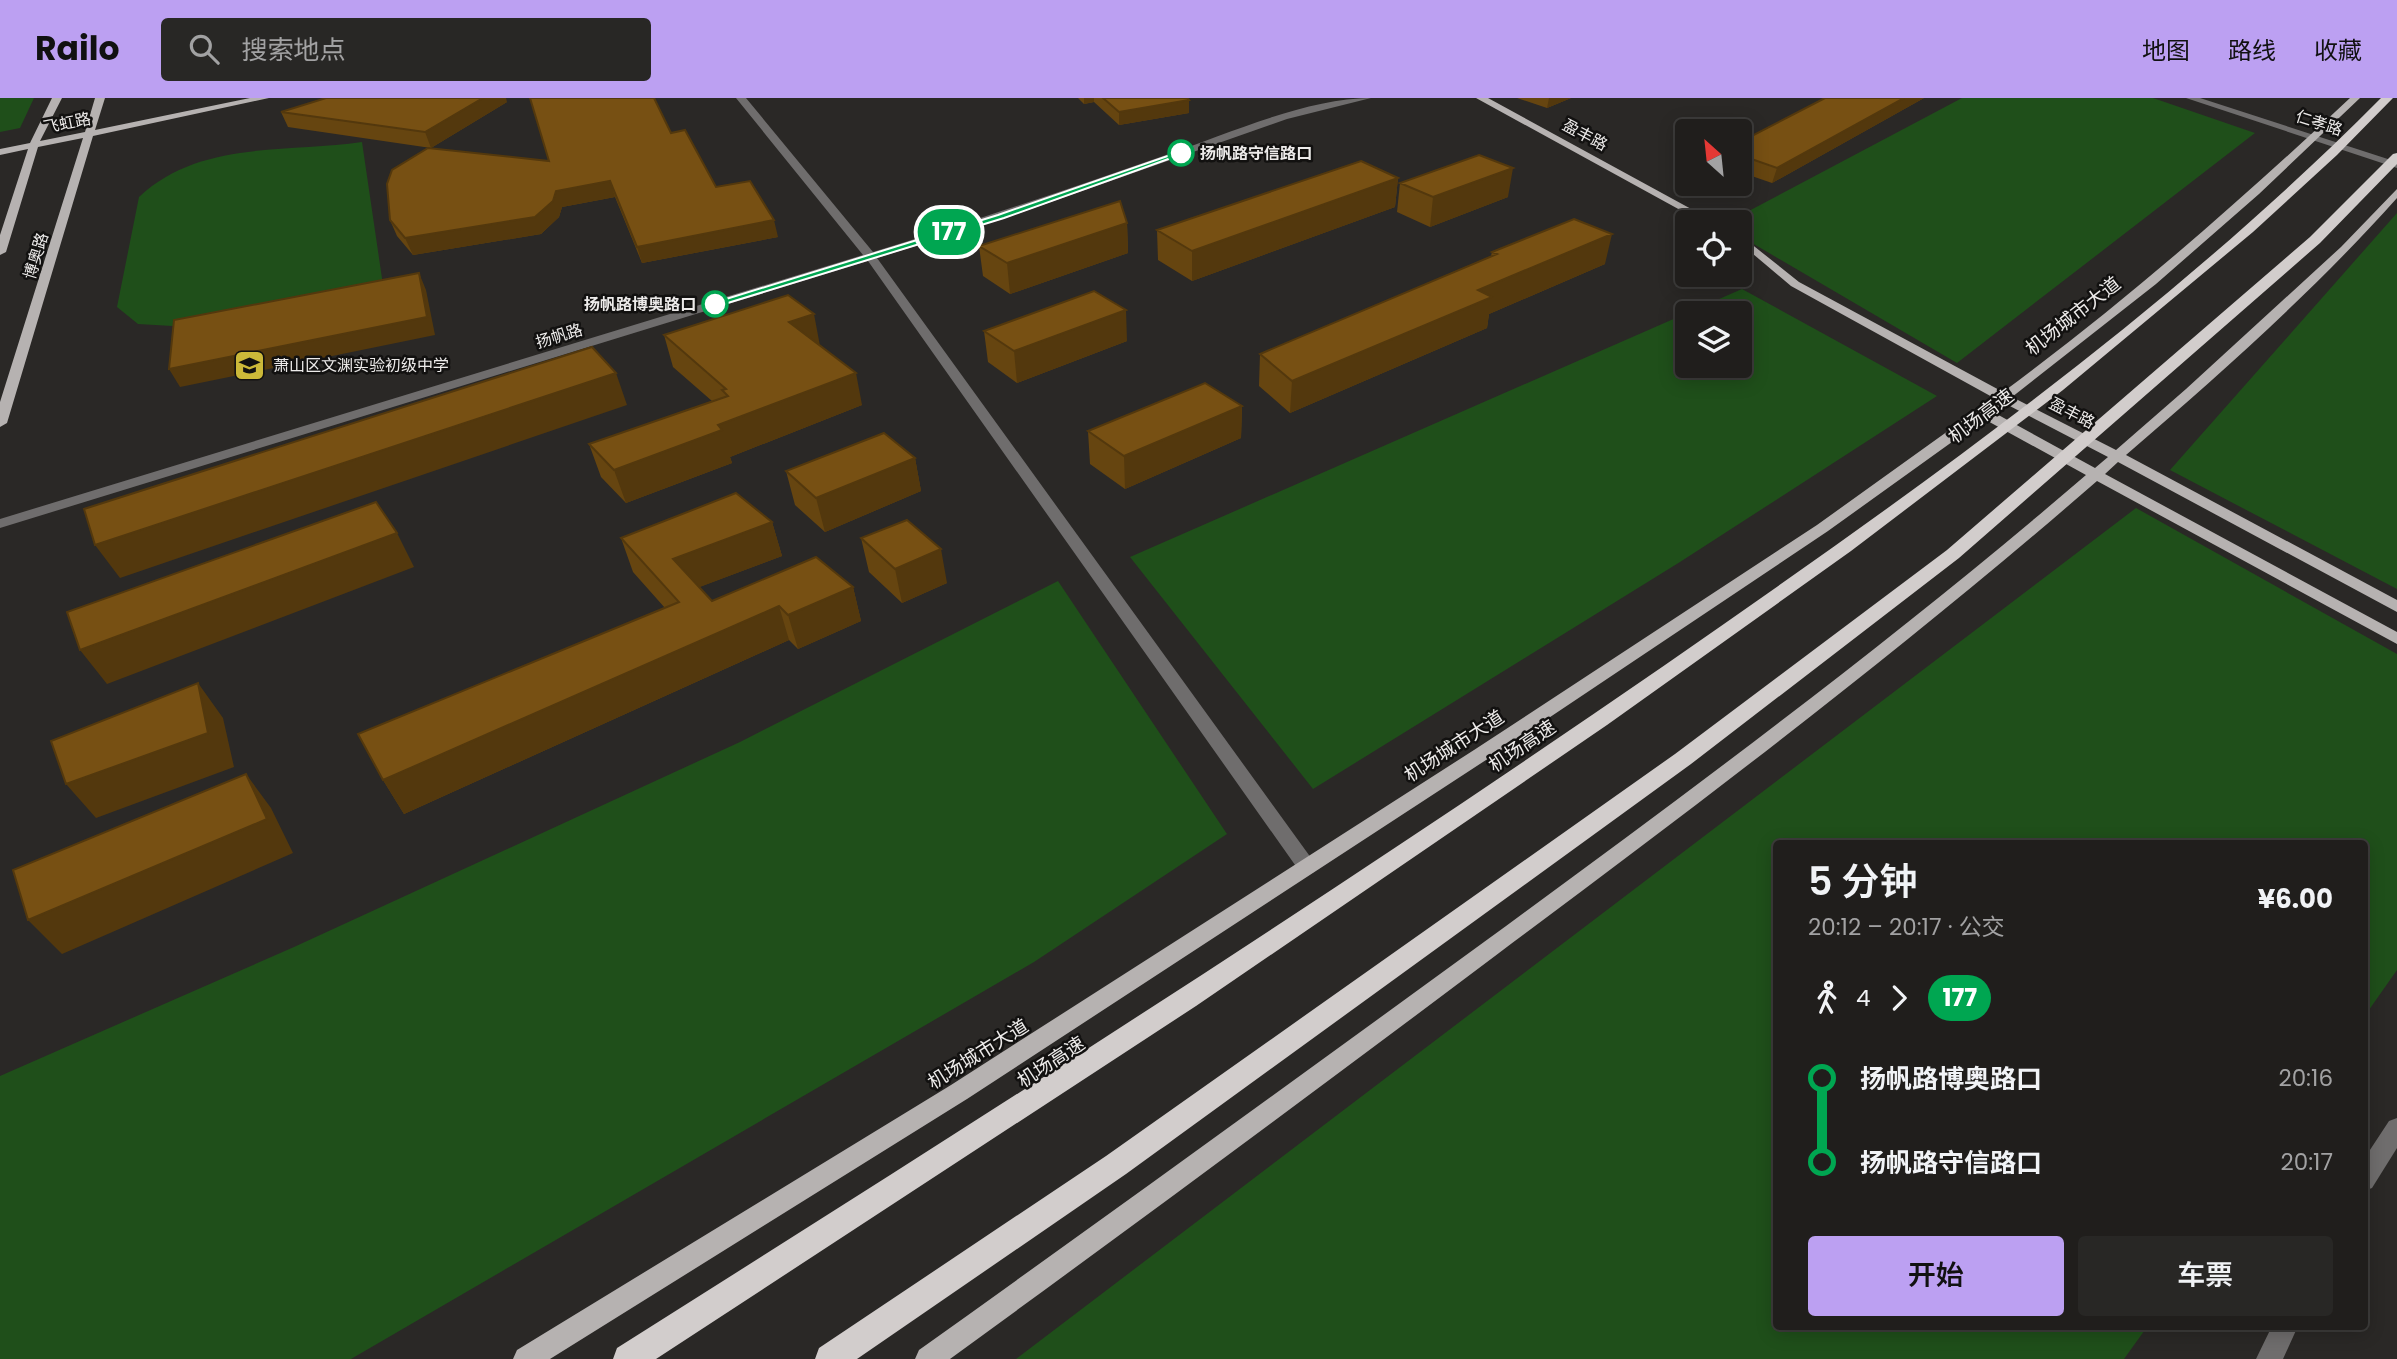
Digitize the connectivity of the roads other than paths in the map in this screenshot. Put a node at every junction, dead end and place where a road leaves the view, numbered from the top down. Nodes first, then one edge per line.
1 (57, 98) edge
2 (100, 98) edge
3 (222, 98) edge
4 (264, 98) edge
5 (741, 98) edge
6 (1366, 98) edge
7 (1481, 98) edge
8 (2191, 98) edge
9 (2355, 98) edge
10 (2387, 98) edge
11 (92, 129) junction
12 (2313, 138) junction
13 (36, 141) junction
14 (0, 143) edge
15 (0, 152) edge
16 (2397, 158) edge
17 (2397, 165) edge
18 (2397, 192) edge
19 (1688, 210) edge
20 (1752, 248) edge
21 (0, 252) edge
22 (871, 257) junction
23 (2002, 398) junction
24 (1982, 412) junction
25 (0, 423) edge
26 (2117, 456) junction
27 (2095, 475) junction
28 (0, 524) edge
29 (2397, 607) edge
30 (2397, 639) edge
31 (1307, 867) junction
32 (2397, 1128) edge
33 (2368, 1174) edge
34 (2284, 1330) edge
35 (526, 1359) edge
36 (628, 1359) edge
37 (830, 1359) edge
38 (928, 1359) edge
39 (2269, 1359) edge

1 - 13 main road, 博奥路
2 - 11 main road, 博奥路
3 - 11 main road, 飞虹路
4 - 11 main road, 飞虹路
5 - 22 street
6 - 22 street, 扬帆路
7 - 19 main road, 盈丰路
8 - 12 street, 仁孝路
9 - 12 main road, 机场城市大道
10 - 36 highway, 机场高速
11 - 13 main road, 飞虹路
11 - 25 main road, 博奥路
12 - 17 street, 仁孝路
12 - 23 main road, 机场城市大道
13 - 14 main road, 飞虹路
13 - 15 main road, 飞虹路
13 - 21 main road, 博奥路
16 - 37 highway
18 - 26 main road
20 - 23 main road, 盈丰路
22 - 28 street, 扬帆路
22 - 31 street
23 - 24 main road, 机场城市大道
23 - 26 main road, 盈丰路
24 - 27 main road
24 - 31 main road, 机场城市大道
26 - 27 main road
26 - 29 main road, 盈丰路
27 - 30 main road
27 - 38 main road
31 - 35 main road, 机场城市大道
32 - 33 street
34 - 39 street

